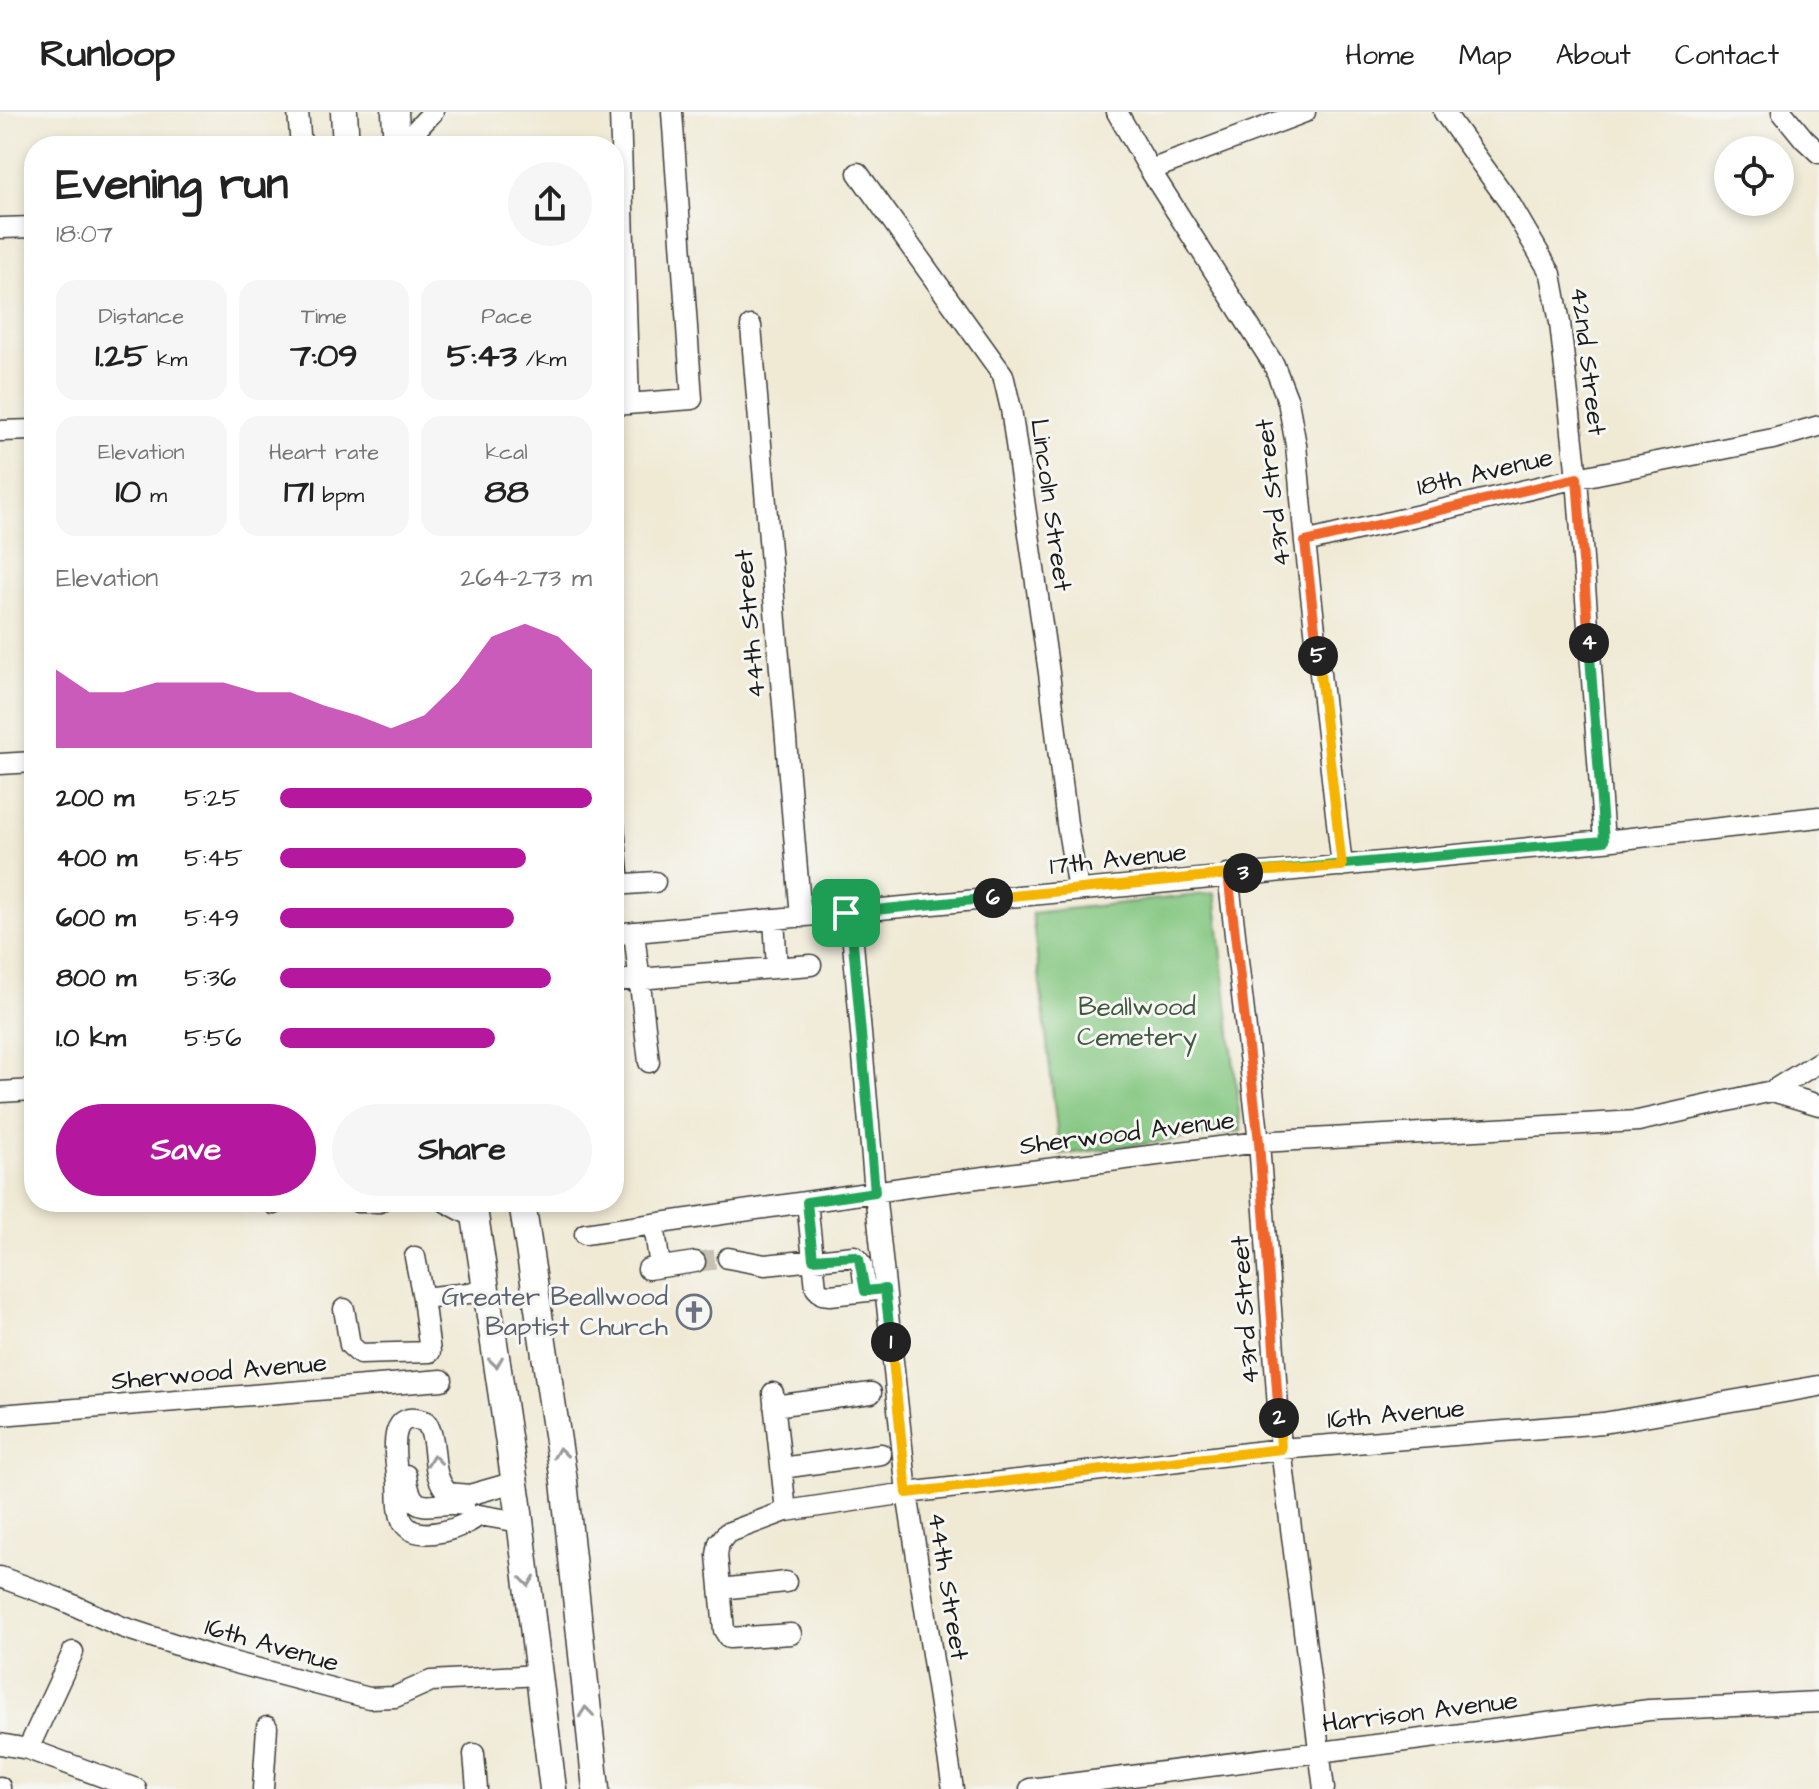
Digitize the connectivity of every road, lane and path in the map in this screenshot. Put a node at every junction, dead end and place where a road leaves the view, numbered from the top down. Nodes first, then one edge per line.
1 (298, 112) edge
2 (344, 112) edge
3 (395, 112) edge
4 (433, 112) edge
5 (620, 112) edge
6 (672, 112) edge
7 (1117, 112) edge
8 (1305, 112) edge
9 (1444, 112) edge
10 (1782, 112) edge
11 (300, 136) edge
12 (345, 136) edge
13 (398, 136) edge
14 (409, 136) edge
15 (620, 136) edge
16 (1819, 153) edge
17 (1150, 170) junction
18 (858, 173) dead end
19 (24, 227) edge
20 (0, 228) edge
21 (751, 326) dead end
22 (624, 404) edge
23 (1819, 426) edge
24 (24, 430) edge
25 (0, 431) edge
26 (1577, 478) junction
27 (1305, 542) junction
28 (24, 763) edge
29 (0, 764) edge
30 (1819, 817) edge
31 (1604, 841) junction
32 (1342, 866) junction
33 (1228, 874) junction
34 (655, 882) dead end
35 (624, 884) edge
36 (1078, 890) junction
37 (846, 913) junction
38 (801, 917) junction
39 (774, 919) junction
40 (624, 933) edge
41 (811, 965) dead end
42 (777, 968) junction
43 (639, 978) junction
44 (624, 980) edge
45 (649, 1062) dead end
46 (1819, 1062) edge
47 (24, 1091) edge
48 (1772, 1091) junction
49 (0, 1092) edge
50 (1819, 1105) edge
51 (1259, 1142) junction
52 (875, 1192) junction
53 (807, 1202) junction
54 (474, 1212) edge
55 (524, 1212) edge
56 (654, 1224) junction
57 (585, 1234) dead end
58 (415, 1257) dead end
59 (728, 1258) tunnel mouth
60 (813, 1259) junction
61 (695, 1262) tunnel mouth
62 (875, 1290) junction
63 (486, 1291) junction
64 (423, 1298) junction
65 (344, 1309) dead end
66 (442, 1380) dead end
67 (1819, 1386) edge
68 (871, 1393) dead end
69 (0, 1415) edge
70 (1281, 1449) junction
71 (881, 1454) dead end
72 (396, 1462) junction
73 (782, 1468) junction
74 (515, 1482) junction
75 (907, 1493) junction
76 (786, 1511) junction
77 (479, 1515) junction
78 (520, 1522) junction
79 (0, 1577) edge
80 (786, 1582) dead end
81 (720, 1589) junction
82 (791, 1634) dead end
83 (73, 1652) dead end
84 (539, 1675) junction
85 (1819, 1702) edge
86 (267, 1727) dead end
87 (0, 1744) edge
88 (28, 1749) junction
89 (1319, 1750) junction
90 (474, 1754) dead end
91 (136, 1789) edge
92 (263, 1789) edge
93 (477, 1789) edge
94 (553, 1789) edge
95 (596, 1789) edge
96 (953, 1789) edge
97 (1030, 1789) edge
98 (1324, 1789) edge

1 - 11 street
2 - 12 main road
3 - 13 main road
4 - 14 street
5 - 15 street
6 - 22 street
7 - 17 street, 43rd Street
8 - 17 street
9 - 26 street, 42nd Street
10 - 16 street
17 - 27 street, 43rd Street
18 - 36 street, Lincoln Street
19 - 20 street
21 - 38 street, 44th Street
23 - 26 street, 18th Avenue
24 - 25 street
26 - 27 street, 18th Avenue
26 - 31 street, 42nd Street
27 - 32 street, 43rd Street
28 - 29 street
30 - 31 street, 17th Avenue
31 - 32 street, 17th Avenue
32 - 33 street, 17th Avenue
33 - 36 street, 17th Avenue
33 - 51 street, 43rd Street
34 - 35 street
36 - 37 street, 17th Avenue
37 - 38 street, 17th Avenue
37 - 52 street, 44th Street
38 - 39 street, 17th Avenue
39 - 40 street, 17th Avenue
39 - 42 street
40 - 43 street
41 - 42 street
42 - 43 street
43 - 44 street
43 - 45 street
46 - 48 street, Sherwood Avenue
47 - 49 street
48 - 50 street, Sherwood Avenue
48 - 51 street, Sherwood Avenue
51 - 52 street, Sherwood Avenue
51 - 70 street, 43rd Street
52 - 53 street, Sherwood Avenue
52 - 62 street, 44th Street
53 - 56 street, Sherwood Avenue
53 - 60 street
54 - 63 main road
95 -> 55 main road
56 - 57 street, Sherwood Avenue
56 - 61 street
58 - 64 street
59 - 60 street
60 - 62 street
60 - 62 street
62 - 75 street, 44th Street
63 - 64 street
63 -> 74 main road
64 - 65 street
66 - 69 street, Sherwood Avenue
67 - 70 street, 16th Avenue
68 - 73 street
70 - 75 street, 16th Avenue
70 - 89 street, 43rd Street
71 - 73 street
74 -> 72 street
72 - 77 street
72 - 77 street
73 - 76 street
74 - 78 main road
75 - 76 street, 16th Avenue
75 - 96 street, 44th Street
76 - 81 street, 16th Avenue
77 - 78 street
78 -> 84 main road
79 - 84 street, 16th Avenue
80 - 81 street
81 - 82 street, 16th Avenue
83 - 88 street
84 - 94 main road
85 - 89 street, Harrison Avenue
86 - 92 street
87 - 88 street
88 - 91 street
89 - 97 street, Harrison Avenue
89 - 98 street, 43rd Street
90 - 93 street

